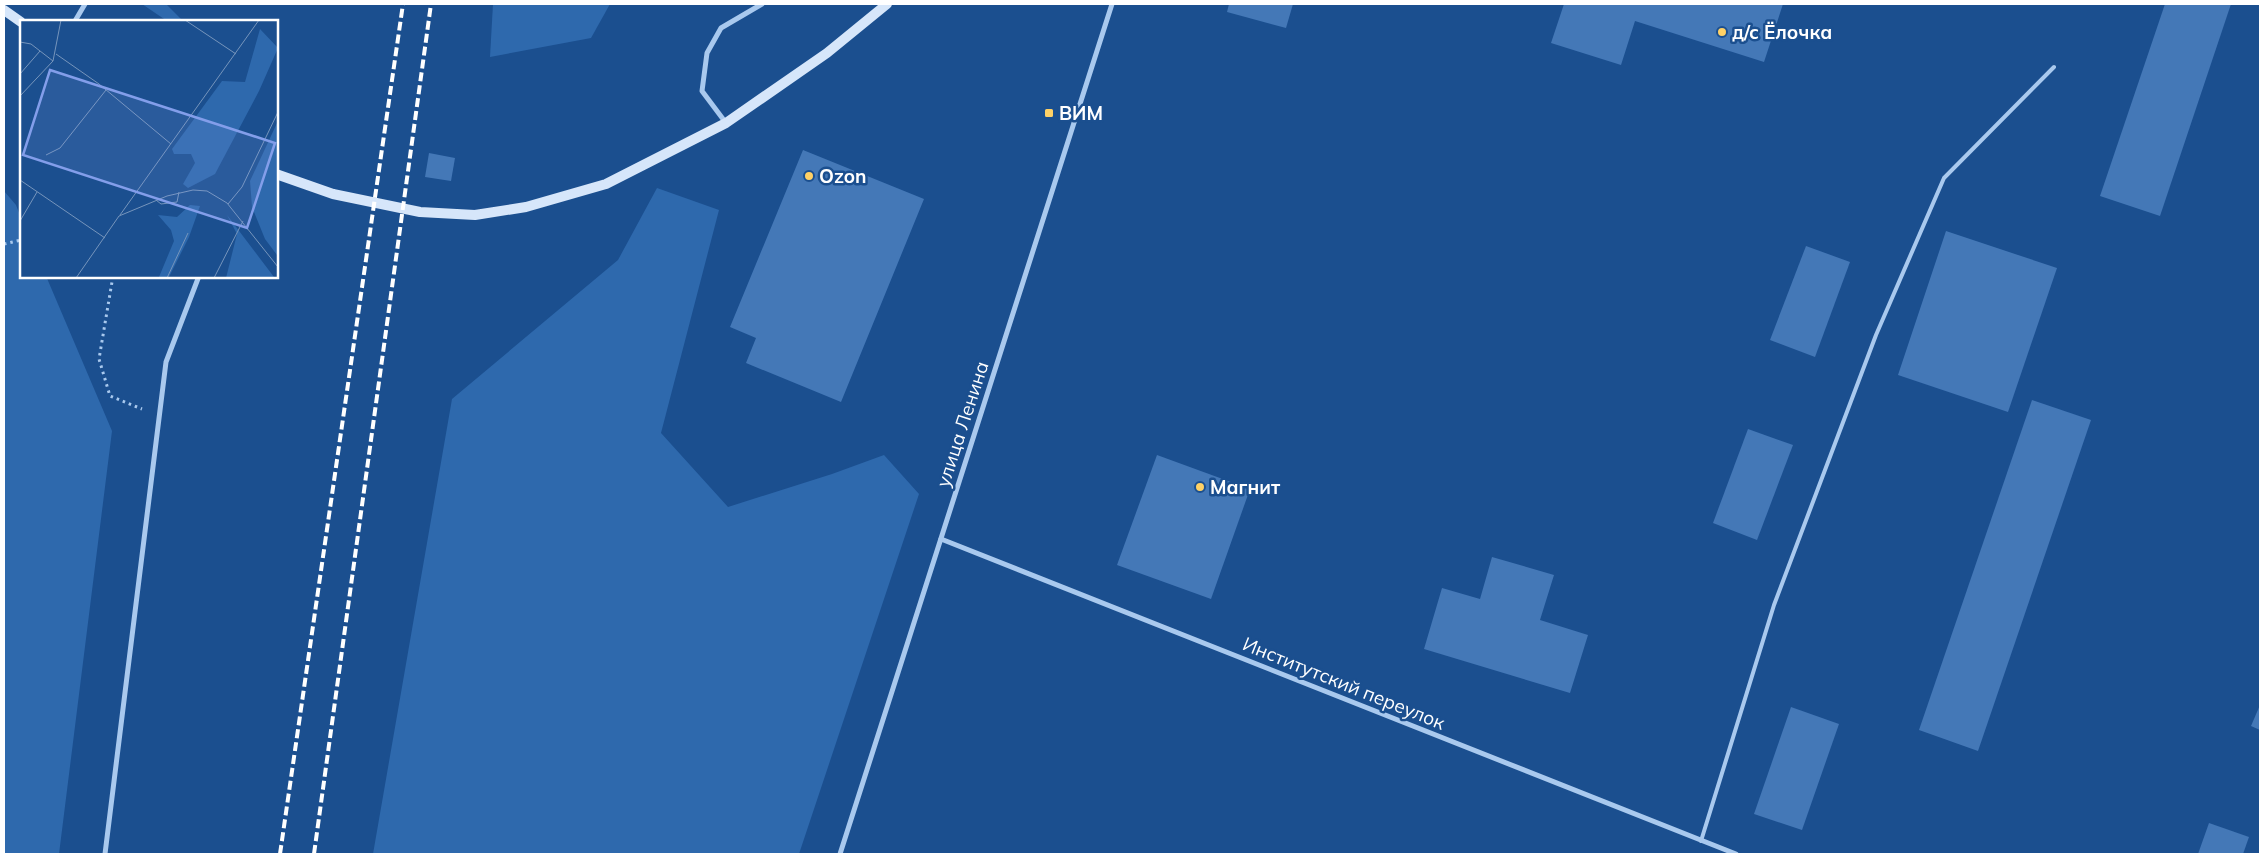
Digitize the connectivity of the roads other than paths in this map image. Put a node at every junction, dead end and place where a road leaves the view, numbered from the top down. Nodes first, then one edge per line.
1 (85, 4) edge
2 (762, 4) edge
3 (887, 4) edge
4 (1112, 4) edge
5 (4, 10) edge
6 (76, 20) edge
7 (20, 21) edge
8 (2054, 67) dead end
9 (726, 123) junction
10 (278, 175) edge
11 (198, 278) edge
12 (941, 539) junction
13 (1701, 840) junction
14 (105, 854) edge
15 (840, 854) edge
16 (1736, 854) edge

1 - 6 street
2 - 9 street
3 - 9 main road
4 - 12 street, улица Ленина
5 - 7 main road
8 - 13 lane
9 - 10 main road
11 - 14 street
12 - 13 street, Институтский переулок
12 - 15 street, улица Ленина
13 - 16 street, Институтский переулок

